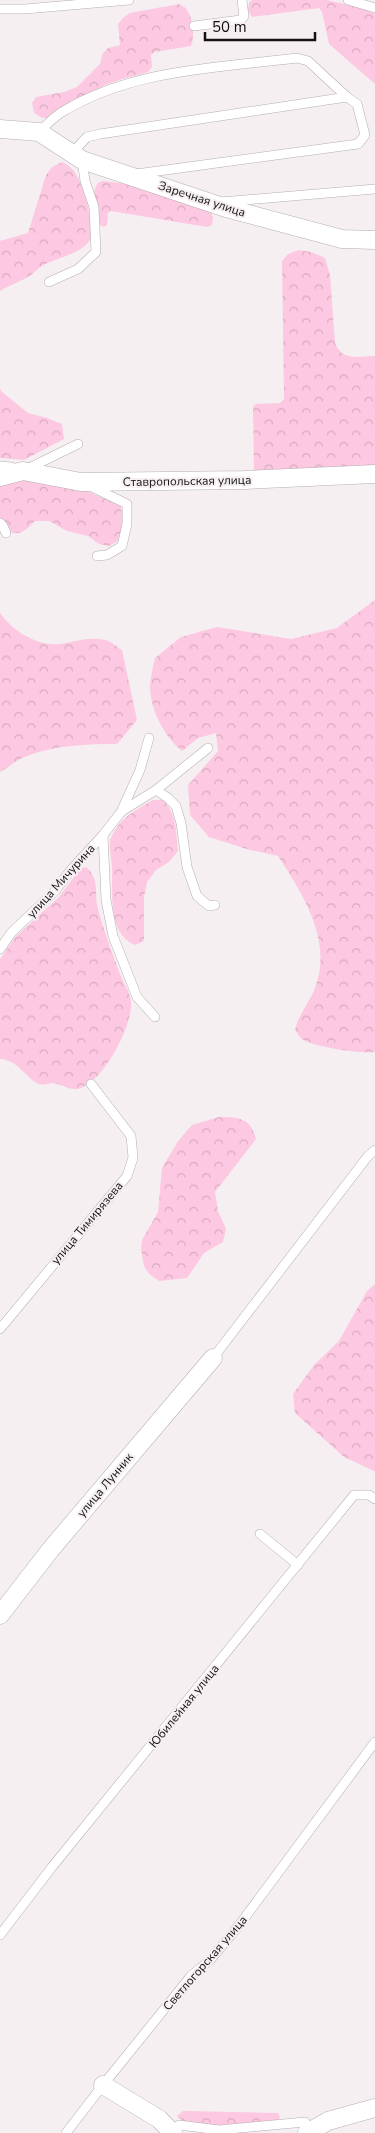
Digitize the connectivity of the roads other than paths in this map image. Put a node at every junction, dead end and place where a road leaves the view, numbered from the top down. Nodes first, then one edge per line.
1 (129, 0) edge
2 (242, 0) edge
3 (348, 0) edge
4 (375, 8) edge
5 (0, 9) edge
6 (194, 26) dead end
7 (348, 97) junction
8 (0, 129) edge
9 (39, 132) junction
10 (77, 157) junction
11 (129, 175) junction
12 (375, 189) edge
13 (210, 203) junction
14 (375, 240) edge
15 (49, 282) dead end
16 (78, 444) dead end
17 (0, 466) edge
18 (24, 471) junction
19 (375, 474) edge
20 (0, 476) edge
21 (81, 482) junction
22 (0, 523) edge
23 (6, 533) dead end
24 (97, 556) dead end
25 (149, 738) dead end
26 (208, 748) dead end
27 (156, 790) junction
28 (121, 812) junction
29 (103, 835) junction
30 (215, 905) dead end
31 (0, 949) edge
32 (155, 1017) dead end
33 (91, 1084) dead end
34 (375, 1150) edge
35 (0, 1329) edge
36 (213, 1358) joint
37 (375, 1499) edge
38 (260, 1534) dead end
39 (298, 1565) junction
40 (0, 1615) edge
41 (375, 1742) edge
42 (0, 1935) edge
43 (103, 2085) junction
44 (375, 2108) edge
45 (309, 2131) edge
46 (66, 2133) edge
47 (173, 2133) edge

1 - 5 lane
2 - 6 lane
3 - 4 lane
7 - 9 lane
7 - 10 lane
7 - 11 lane
8 - 9 street
9 - 10 street, Заречная улица
10 - 11 street, Заречная улица
10 - 15 lane
11 - 13 street, Заречная улица
12 - 13 lane
13 - 14 street, Заречная улица
16 - 18 lane
17 - 18 lane
18 - 20 street, Ставропольская улица
18 - 21 street, Ставропольская улица
19 - 21 street, Ставропольская улица
21 - 24 lane
22 - 23 lane
25 - 28 lane
26 - 27 lane
27 - 28 lane
27 - 30 lane
28 - 29 lane, улица Мичурина
29 - 31 lane, улица Мичурина
29 - 32 lane
33 - 35 lane, улица Тимирязева
34 - 36 lane
36 - 40 street, улица Лунник
37 - 39 lane, Юбилейная улица
38 - 39 lane
39 - 42 lane, Юбилейная улица
41 - 43 lane, Светлогорская улица
43 - 46 lane, Светлогорская улица
43 - 47 street
44 - 45 street
45 - 47 lane

